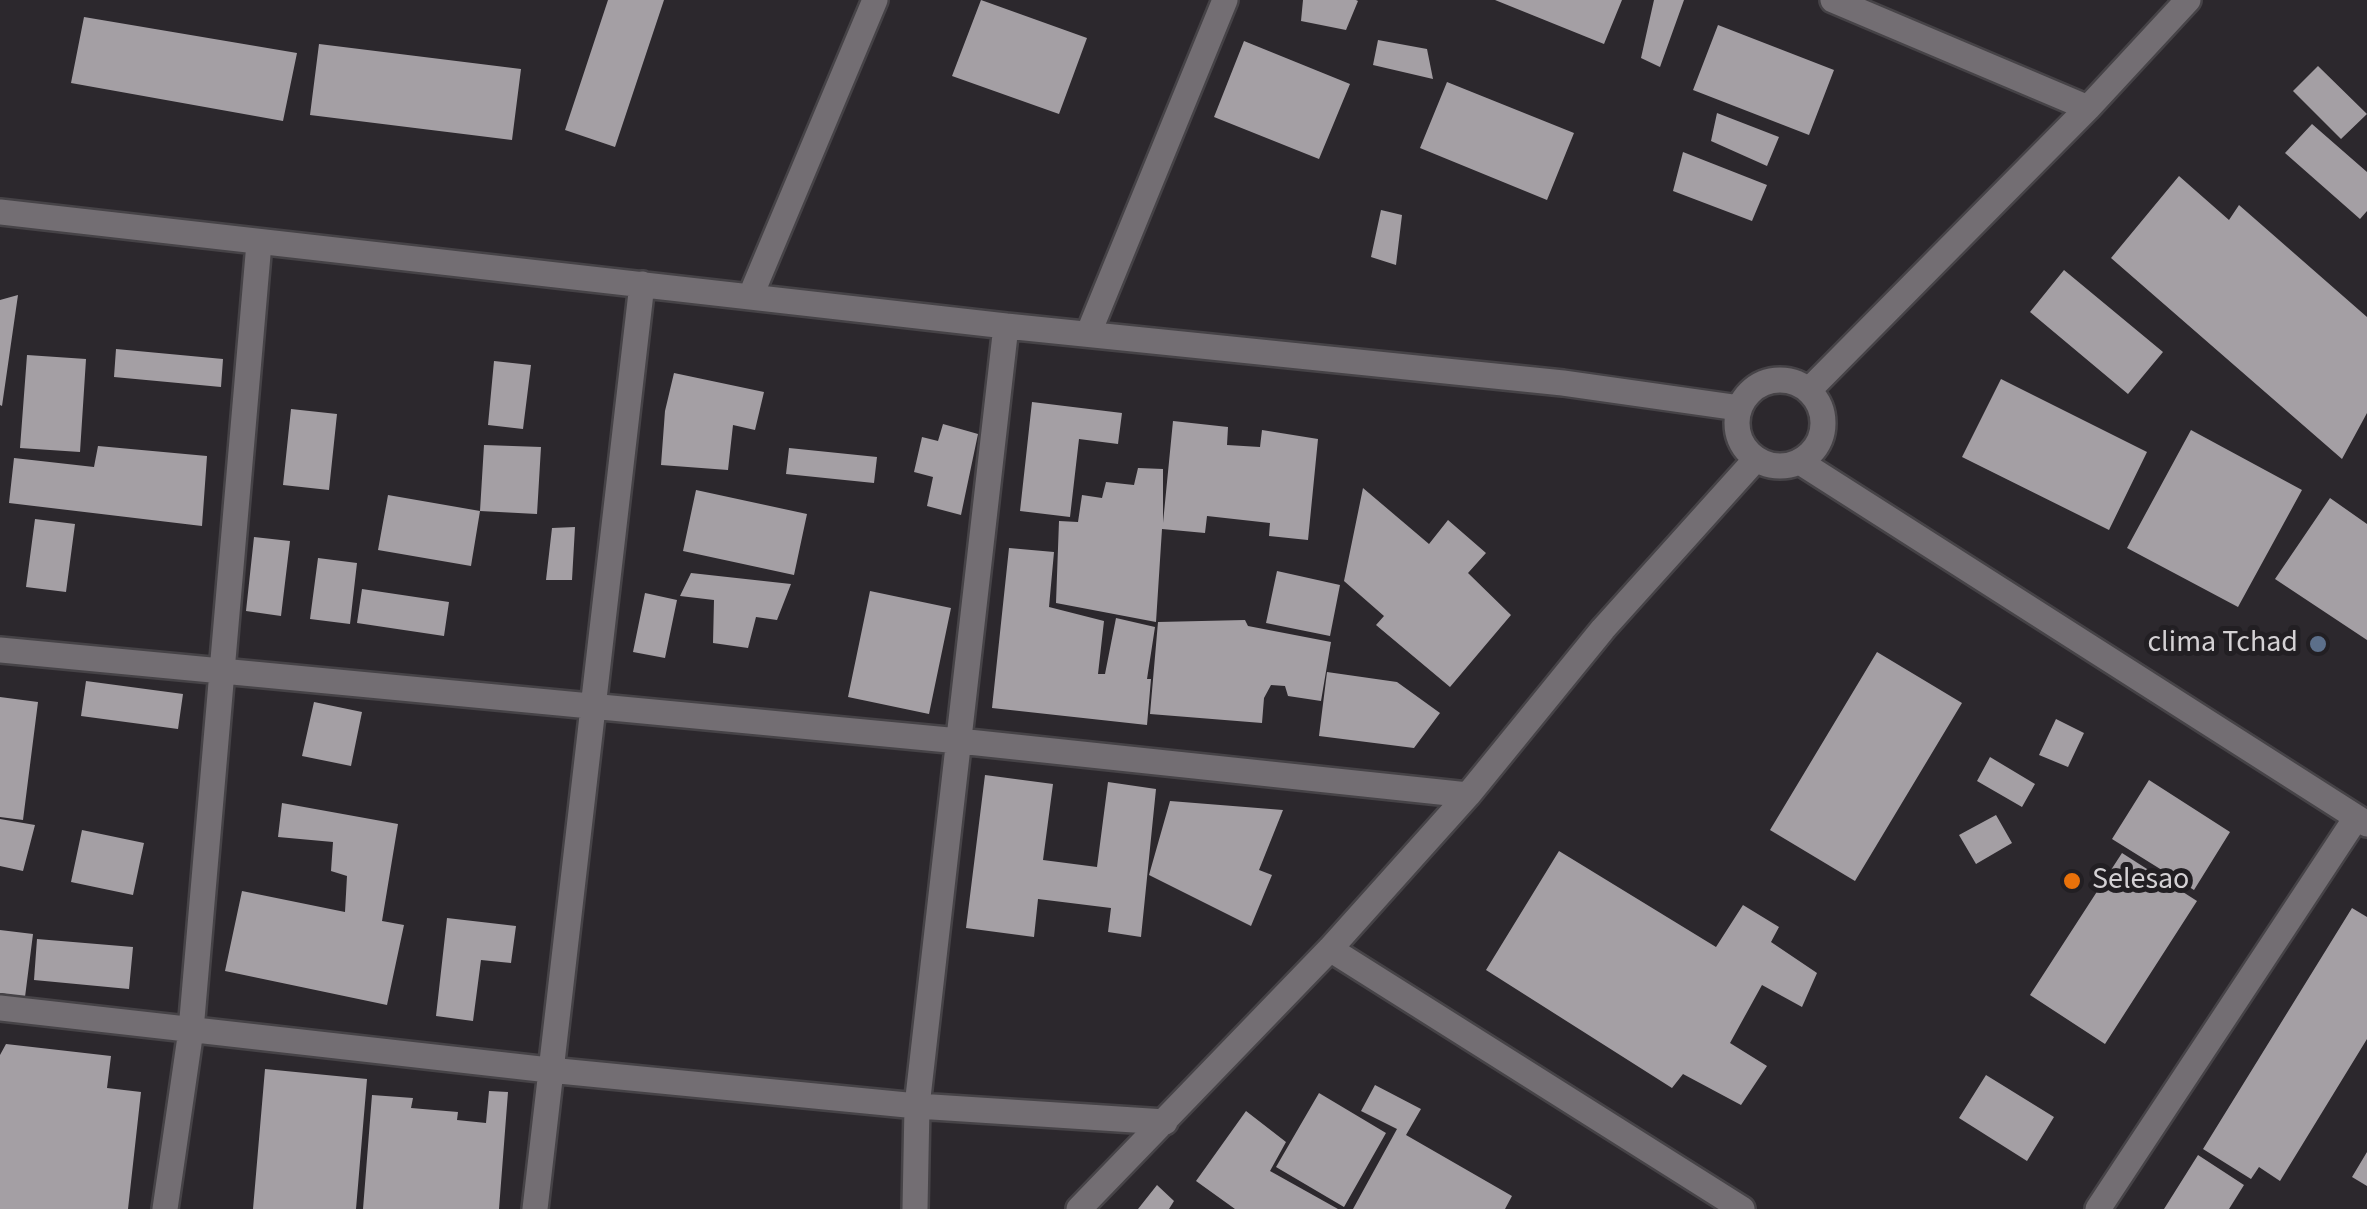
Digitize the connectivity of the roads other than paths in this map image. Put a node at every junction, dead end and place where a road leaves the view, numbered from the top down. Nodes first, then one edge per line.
1 (1225, 0) edge
2 (1833, 0) edge
3 (2188, 0) edge
4 (866, 3) edge
5 (2088, 108) junction
6 (0, 212) edge
7 (259, 244) junction
8 (642, 284) junction
9 (751, 295) junction
10 (1006, 326) junction
11 (1089, 332) junction
12 (1809, 390) junction
13 (1738, 408) junction
14 (1756, 459) junction
15 (1800, 462) junction
16 (0, 650) edge
17 (221, 669) junction
18 (596, 706) junction
19 (959, 741) junction
20 (1468, 795) junction
21 (2362, 821) edge
22 (1330, 949) junction
23 (0, 1008) edge
24 (191, 1030) junction
25 (549, 1070) junction
26 (917, 1106) junction
27 (1165, 1122) junction
28 (165, 1209) edge
29 (535, 1209) edge
30 (915, 1209) edge
31 (1079, 1209) edge
32 (1742, 1209) edge
33 (2098, 1209) edge

1 - 11 street
2 - 5 street
3 - 5 street
4 - 9 street
5 - 12 street
6 - 7 street
7 - 8 street
7 - 17 street
8 - 9 street
8 - 18 street
9 - 10 street
10 - 11 street
10 - 19 street
11 - 13 street
12 - 13 street
12 - 15 street
13 - 14 street
14 - 15 street
14 - 20 street
15 - 21 street
16 - 17 street
17 - 18 street
17 - 24 street
18 - 19 street
18 - 25 street
19 - 20 street
19 - 26 street
20 - 22 street
21 - 33 street
22 - 27 street
22 - 32 street
23 - 24 street
24 - 25 street
24 - 28 street
25 - 26 street
25 - 29 street
26 - 27 street
26 - 30 street
27 - 31 street

